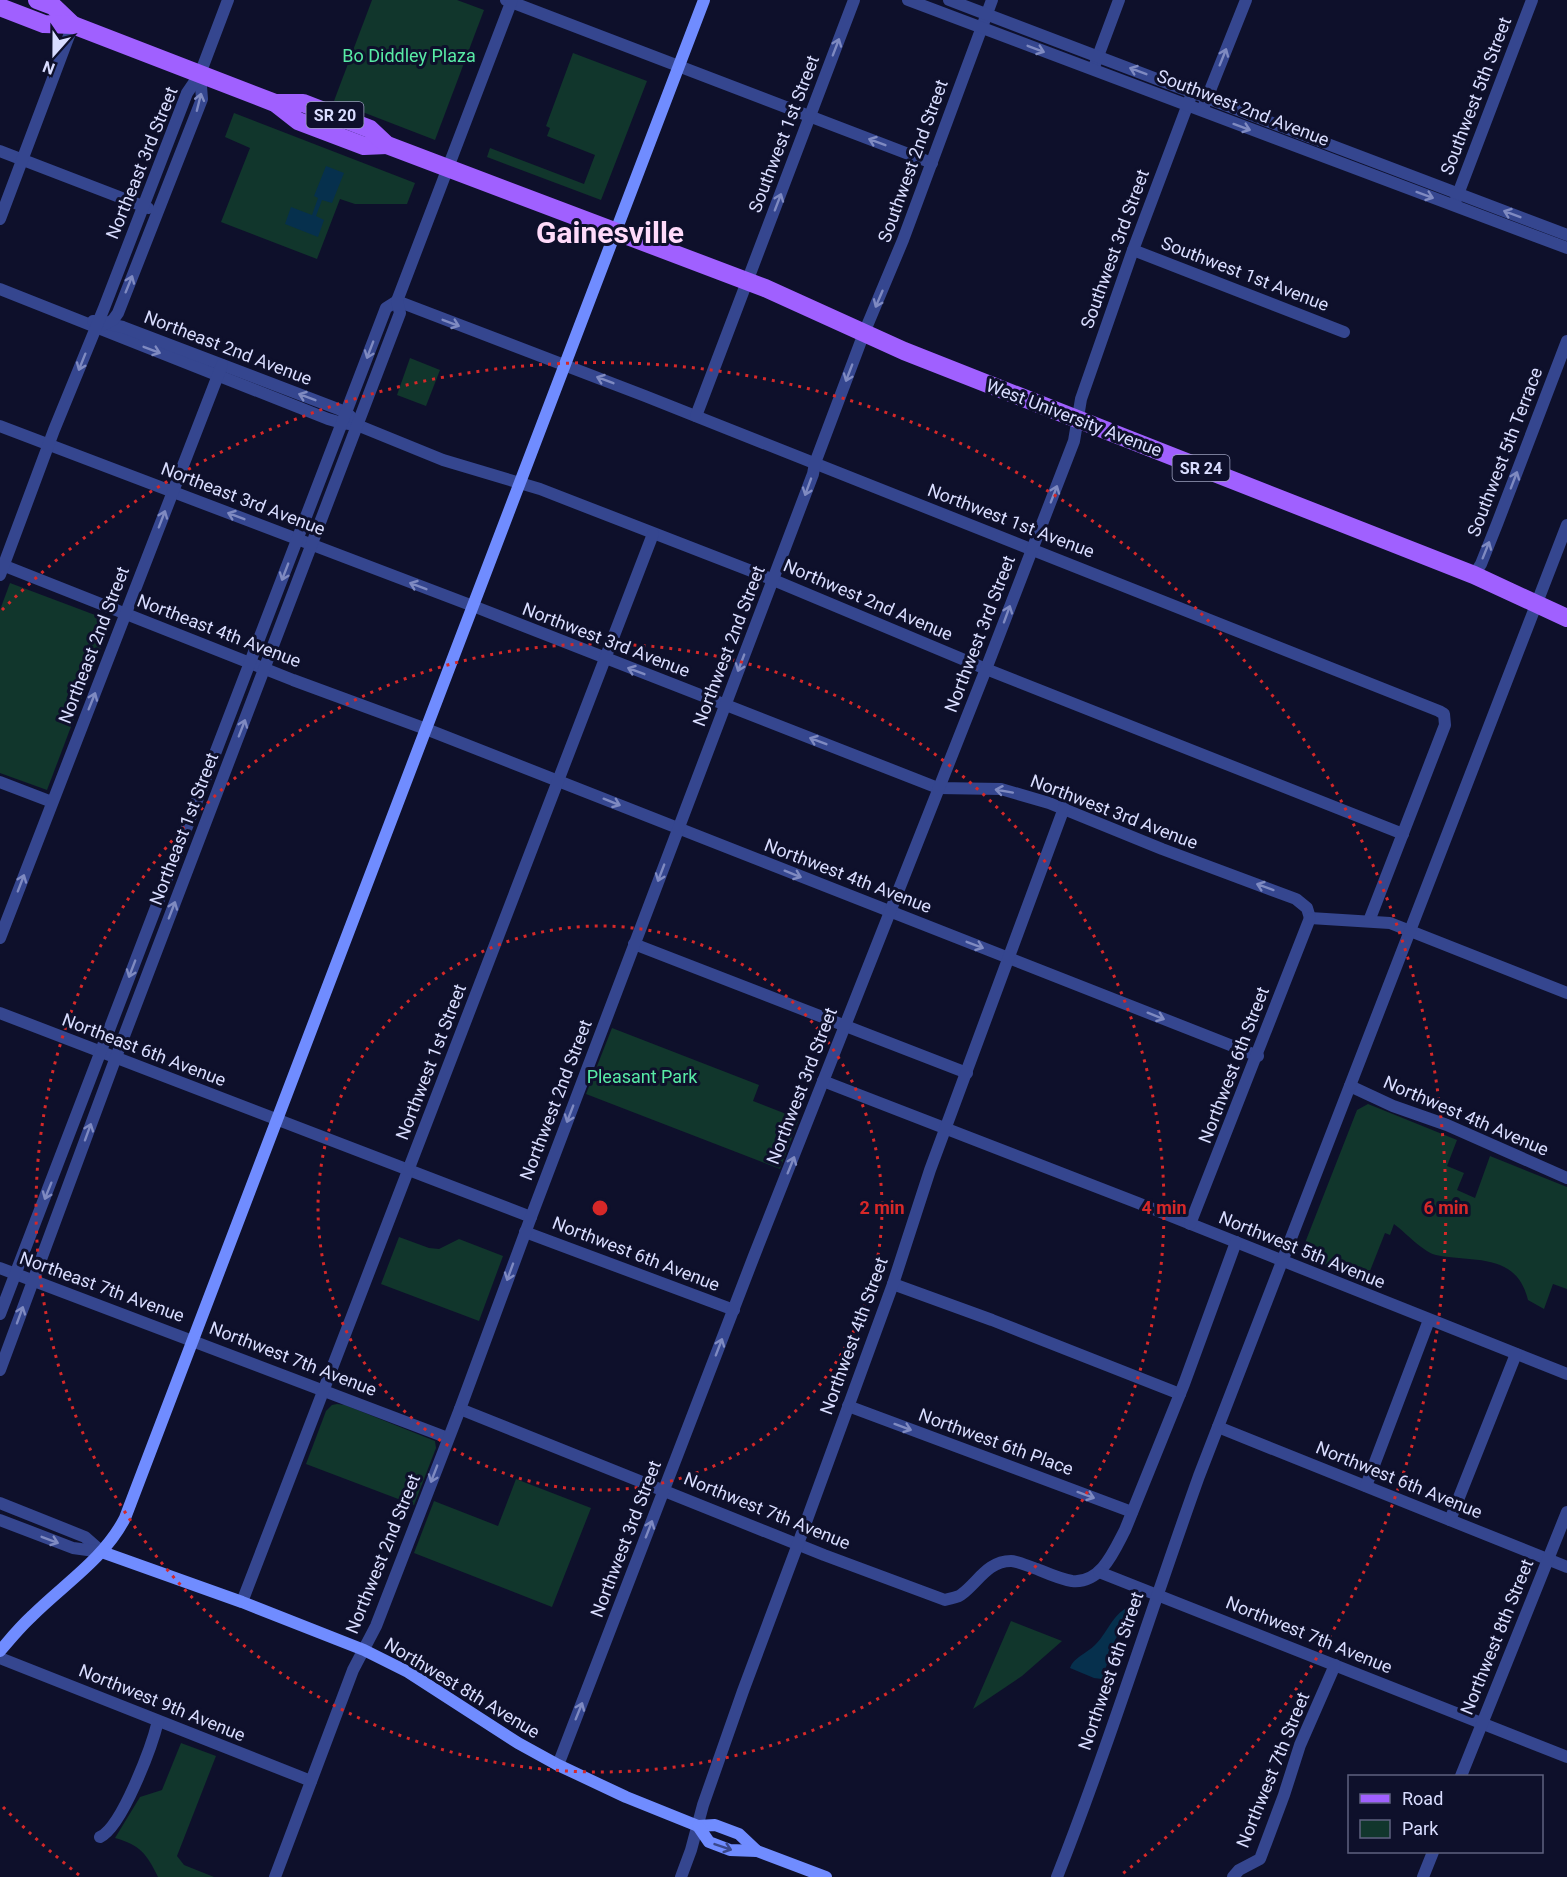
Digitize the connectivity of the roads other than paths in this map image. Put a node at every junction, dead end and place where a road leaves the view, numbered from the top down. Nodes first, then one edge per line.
1 (37, 0) edge
2 (228, 0) edge
3 (704, 0) edge
4 (854, 0) edge
5 (908, 0) edge
6 (950, 0) edge
7 (992, 0) edge
8 (1119, 0) edge
9 (1246, 0) edge
10 (1532, 0) edge
11 (510, 1) edge
12 (0, 7) edge
13 (987, 14) junction
14 (72, 25) junction
15 (981, 28) junction
16 (1098, 56) junction
17 (679, 67) junction
18 (1093, 71) junction
19 (200, 74) junction
20 (1193, 92) junction
21 (1207, 98) junction
22 (1187, 106) junction
23 (1201, 112) junction
24 (810, 116) junction
25 (1337, 147) junction
26 (0, 151) edge
27 (23, 159) junction
28 (1332, 160) junction
29 (932, 163) junction
30 (448, 168) junction
31 (1456, 200) junction
32 (143, 207) junction
33 (158, 212) junction
34 (0, 219) edge
35 (616, 231) junction
36 (1567, 235) edge
37 (1567, 248) edge
38 (1133, 250) junction
39 (748, 282) junction
40 (0, 289) edge
41 (397, 302) junction
42 (101, 325) junction
43 (1344, 332) dead end
44 (864, 333) junction
45 (1567, 341) edge
46 (564, 365) junction
47 (220, 370) junction
48 (344, 417) junction
49 (696, 417) junction
50 (1077, 419) junction
51 (357, 425) junction
52 (0, 426) edge
53 (49, 444) junction
54 (815, 463) junction
55 (519, 483) junction
56 (172, 491) junction
57 (1567, 525) edge
58 (653, 534) junction
59 (297, 540) junction
60 (313, 546) junction
61 (1032, 548) junction
62 (1, 568) edge
63 (1474, 575) junction
64 (773, 580) junction
65 (1536, 605) junction
66 (473, 606) junction
67 (126, 614) junction
68 (1567, 618) edge
69 (605, 658) junction
70 (250, 662) junction
71 (265, 668) junction
72 (986, 669) junction
73 (725, 706) junction
74 (426, 729) junction
75 (209, 768) junction
76 (224, 774) junction
77 (557, 780) junction
78 (0, 782) edge
79 (938, 788) junction
80 (52, 802) junction
81 (1065, 808) junction
82 (678, 828) junction
83 (1402, 834) junction
84 (889, 912) junction
85 (1310, 918) junction
86 (1369, 921) junction
87 (148, 928) junction
88 (1410, 931) junction
89 (163, 933) junction
90 (0, 938) edge
91 (634, 944) junction
92 (1009, 958) junction
93 (1567, 993) edge
94 (0, 1013) edge
95 (845, 1025) junction
96 (100, 1051) junction
97 (1258, 1056) junction
98 (116, 1058) junction
99 (968, 1072) junction
100 (823, 1082) junction
101 (1350, 1086) junction
102 (276, 1120) junction
103 (946, 1129) junction
104 (61, 1157) junction
105 (77, 1163) junction
106 (409, 1169) junction
107 (1567, 1178) edge
108 (531, 1217) junction
109 (1190, 1224) junction
110 (525, 1232) junction
111 (1236, 1242) junction
112 (1283, 1261) junction
113 (0, 1268) edge
114 (15, 1274) junction
115 (33, 1281) junction
116 (893, 1284) junction
117 (734, 1310) junction
118 (0, 1314) edge
119 (1429, 1320) junction
120 (192, 1340) junction
121 (1516, 1354) junction
122 (0, 1370) edge
123 (1567, 1374) edge
124 (324, 1390) junction
125 (1180, 1394) junction
126 (848, 1406) junction
127 (460, 1409) junction
128 (1218, 1426) junction
129 (448, 1438) junction
130 (1366, 1486) junction
131 (664, 1490) junction
132 (0, 1503) edge
133 (1132, 1512) junction
134 (1567, 1512) edge
135 (0, 1520) edge
136 (1450, 1520) junction
137 (798, 1544) junction
138 (102, 1552) junction
139 (1548, 1560) junction
140 (1567, 1567) edge
141 (1099, 1572) junction
142 (1156, 1595) junction
143 (242, 1602) junction
144 (364, 1650) junction
145 (0, 1651) edge
146 (0, 1658) edge
147 (1335, 1665) junction
148 (158, 1721) junction
149 (1482, 1723) junction
150 (1567, 1757) edge
151 (558, 1765) junction
152 (1461, 1775) edge
153 (311, 1781) junction
154 (698, 1826) junction
155 (100, 1837) dead end
156 (757, 1851) junction
157 (1432, 1853) edge
158 (275, 1877) edge
159 (681, 1877) edge
160 (826, 1877) edge
161 (1057, 1877) edge
162 (1233, 1877) edge
163 (1423, 1877) edge

1 - 14 main road, SR 20
2 - 19 street
3 - 17 main road
24 -> 4 street, Southwest 1st Street
5 - 15 street, Southwest 2nd Avenue
6 - 13 street, Southwest 2nd Avenue
7 - 13 street, Southwest 2nd Street
8 - 16 street
21 -> 9 street
10 - 31 street, Southwest 5th Street
11 - 17 street
11 - 30 street, Northeast 1st Street
12 - 14 main road, SR 20
13 - 15 street, Southwest 2nd Street
13 - 16 street, Southwest 2nd Avenue
14 - 19 main road, SR 20
14 - 27 street
15 -> 18 street, Southwest 2nd Avenue
15 - 29 street, Southwest 2nd Street
16 - 18 street
20 -> 16 street, Southwest 2nd Avenue
17 - 24 street
17 - 35 main road
18 - 22 street, Southwest 2nd Avenue
19 - 30 main road, SR 20
19 - 32 street, Northeast 3rd Street
33 -> 19 street, Northeast 3rd Street
20 - 21 street, Southwest 2nd Avenue
20 - 22 street, Southwest 3rd Street
21 - 23 street
21 - 25 street, Southwest 2nd Avenue
22 - 23 street, Southwest 2nd Avenue
22 - 38 street, Southwest 3rd Street
23 -> 28 street, Southwest 2nd Avenue
29 -> 24 street
39 -> 24 street, Southwest 1st Street
25 - 28 street
25 - 31 street, Southwest 2nd Avenue
26 - 27 street
27 - 32 street
27 - 34 street
28 -> 31 street, Southwest 2nd Avenue
29 -> 44 street, Southwest 2nd Street
30 - 35 main road, SR 20
30 - 41 street, Northeast 1st Street
36 -> 31 street, Southwest 2nd Avenue
31 - 37 street, Southwest 2nd Avenue
32 - 33 street
32 - 42 street, Northeast 3rd Street
42 -> 33 street, Northeast 3rd Street
35 - 39 main road, West University Avenue / SR 24
35 - 46 main road
38 - 43 street, Southwest 1st Avenue
38 - 50 street, Southwest 3rd Street
39 - 44 main road, West University Avenue / SR 24
39 - 49 street
40 - 42 street, Northeast 2nd Avenue
41 -> 46 street, Northwest 1st Avenue
41 -> 48 street, Northeast 1st Street
41 - 51 street, Northeast 1st Street
42 - 47 street, Northeast 2nd Avenue
42 -> 53 street, Northeast 3rd Street
44 - 50 main road, West University Avenue / SR 24
44 -> 54 street, Northwest 2nd Street
63 -> 45 street, Southwest 5th Terrace
49 -> 46 street, Northwest 1st Avenue
46 - 55 main road
47 - 48 street, Northeast 2nd Avenue
47 - 56 street, Northeast 2nd Street
48 - 51 street, Northeast 2nd Avenue
48 - 59 street, Northeast 1st Street
49 - 54 street, Northwest 1st Avenue
61 -> 50 street, Northwest 3rd Street
50 - 63 main road, West University Avenue / SR 24
51 - 55 street, Northeast 2nd Avenue
51 - 60 street, Northeast 1st Street
52 - 53 street, Northeast 3rd Avenue
53 - 56 street, Northeast 3rd Avenue
53 - 62 street, Northeast 3rd Street
54 - 61 street, Northwest 1st Avenue
54 -> 64 street, Northwest 2nd Street
55 - 58 street, Northwest 2nd Avenue
55 - 66 main road
59 -> 56 street, Northeast 3rd Avenue
67 -> 56 street, Northeast 2nd Street
57 - 65 street, Northwest 6th Street
58 - 64 street, Northwest 2nd Avenue
58 - 69 street, Northwest 1st Street
59 - 60 street, Northeast 3rd Avenue
59 -> 70 street, Northeast 1st Street
66 -> 60 street, Northeast 3rd Avenue
60 - 71 street, Northeast 1st Street
72 -> 61 street, Northwest 3rd Street
61 - 83 street, Northwest 1st Avenue
62 - 67 street, Northeast 4th Avenue
63 - 65 main road, West University Avenue / SR 24
64 - 72 street, Northwest 2nd Avenue
64 -> 73 street, Northwest 2nd Street
65 - 68 main road, West University Avenue / SR 24
65 - 88 street, Northwest 6th Street
66 - 69 street, Northwest 3rd Avenue
66 - 74 main road
67 - 70 street, Northeast 4th Avenue
80 -> 67 street, Northeast 2nd Street
73 -> 69 street, Northwest 3rd Avenue
69 - 77 street, Northwest 1st Street
70 - 71 street, Northeast 4th Avenue
70 - 75 street, Northeast 1st Street
71 - 74 street, Northeast 4th Avenue
76 -> 71 street, Northeast 1st Street
72 - 79 street, Northwest 3rd Street
72 - 83 street, Northwest 2nd Avenue
79 -> 73 street, Northwest 3rd Avenue
73 - 82 street, Northwest 2nd Street
74 - 77 street, Northwest 4th Avenue
74 - 102 main road
75 - 76 street
75 - 87 street, Northeast 1st Street
89 -> 76 street, Northeast 1st Street
77 -> 82 street, Northwest 4th Avenue
77 - 106 street, Northwest 1st Street
78 - 80 street
81 -> 79 street, Northwest 3rd Avenue
79 - 84 street, Northwest 3rd Street
90 -> 80 street, Northeast 2nd Street
85 -> 81 street, Northwest 3rd Avenue
81 - 92 street, Northwest 4th Street
82 -> 84 street, Northwest 4th Avenue
82 -> 91 street, Northwest 2nd Street
83 - 86 street
84 -> 92 street, Northwest 4th Avenue
84 - 95 street, Northwest 3rd Street
85 - 86 street
85 - 97 street, Northwest 6th Street
86 - 88 street
87 - 89 street
87 -> 96 street, Northeast 1st Street
88 - 93 street
88 - 101 street, Northwest 6th Street
89 - 98 street, Northeast 1st Street
91 - 95 street
91 -> 108 street, Northwest 2nd Street
92 -> 97 street, Northwest 4th Avenue
92 - 99 street, Northwest 4th Street
94 - 96 street, Northeast 6th Avenue
95 - 99 street
95 - 100 street, Northwest 3rd Street
96 - 98 street, Northeast 6th Avenue
96 - 104 street, Northeast 1st Street
97 - 109 street, Northwest 6th Street
98 - 102 street, Northeast 6th Avenue
105 -> 98 street, Northeast 1st Street
99 - 103 street, Northwest 4th Street
100 - 103 street, Northwest 5th Avenue
117 -> 100 street, Northwest 3rd Street
101 - 107 street, Northwest 4th Avenue
101 - 112 street, Northwest 6th Street
102 - 106 street, Northwest 6th Avenue
102 - 120 main road
103 - 109 street, Northwest 5th Avenue
103 - 116 street, Northwest 4th Street
104 - 105 street
104 -> 114 street, Northeast 1st Street
105 - 115 street, Northeast 1st Street
106 - 108 street, Northwest 6th Avenue
106 - 124 street, Northwest 1st Street
108 - 110 street, Northwest 2nd Street
109 - 111 street, Northwest 5th Avenue
110 - 117 street, Northwest 6th Avenue
110 -> 127 street, Northwest 2nd Street
111 - 112 street, Northwest 5th Avenue
111 - 125 street
112 - 119 street, Northwest 5th Avenue
112 - 128 street, Northwest 6th Street
113 - 114 street, Northeast 7th Avenue
114 - 115 street, Northeast 7th Avenue
114 - 118 street, Northeast 1st Street
115 - 120 street, Northeast 7th Avenue
122 -> 115 street, Northeast 1st Street
116 - 125 street
116 - 126 street, Northwest 4th Street
131 -> 117 street, Northwest 3rd Street
119 - 121 street, Northwest 5th Avenue
119 - 130 street
120 - 124 street, Northwest 7th Avenue
120 - 138 main road
121 - 123 street, Northwest 5th Avenue
121 - 136 street
124 - 129 street, Northwest 7th Avenue
124 - 143 street, Northwest 1st Street
125 - 133 street
126 -> 133 street, Northwest 6th Place
126 - 137 street, Northwest 4th Street
127 - 129 street, Northwest 2nd Street
127 - 131 street, Northwest 7th Avenue
128 - 130 street, Northwest 6th Avenue
128 - 142 street, Northwest 6th Street
129 -> 144 street, Northwest 2nd Street
130 - 136 street, Northwest 6th Avenue
131 - 137 street, Northwest 7th Avenue
151 -> 131 street, Northwest 3rd Street
132 - 138 street
133 - 141 street
134 - 139 street, Northwest 8th Street
135 -> 138 street
136 - 139 street, Northwest 6th Avenue
137 - 141 street, Northwest 7th Avenue
137 - 154 street, Northwest 4th Street
138 - 143 main road, Northwest 8th Avenue
138 - 145 main road
139 - 140 street, Northwest 6th Avenue
139 - 149 street, Northwest 8th Street
141 - 142 street, Northwest 7th Avenue
142 - 147 street, Northwest 7th Avenue
142 - 161 street, Northwest 6th Street
143 - 144 main road, Northwest 8th Avenue
144 - 151 main road, Northwest 8th Avenue
144 - 153 street, Northwest 2nd Street
146 - 148 street, Northwest 9th Avenue
147 - 149 street, Northwest 7th Avenue
147 - 162 street, Northwest 7th Street
148 - 153 street, Northwest 9th Avenue
148 - 155 street
149 - 150 street, Northwest 7th Avenue
149 - 152 street, Northwest 8th Street
151 - 154 main road, Northwest 8th Avenue
153 - 158 street, Northwest 2nd Street
154 - 156 main road, Northwest 8th Avenue
154 -> 156 main road, Northwest 8th Avenue
154 - 159 street, Northwest 4th Street
156 - 160 main road, Northwest 8th Avenue
157 - 163 street

